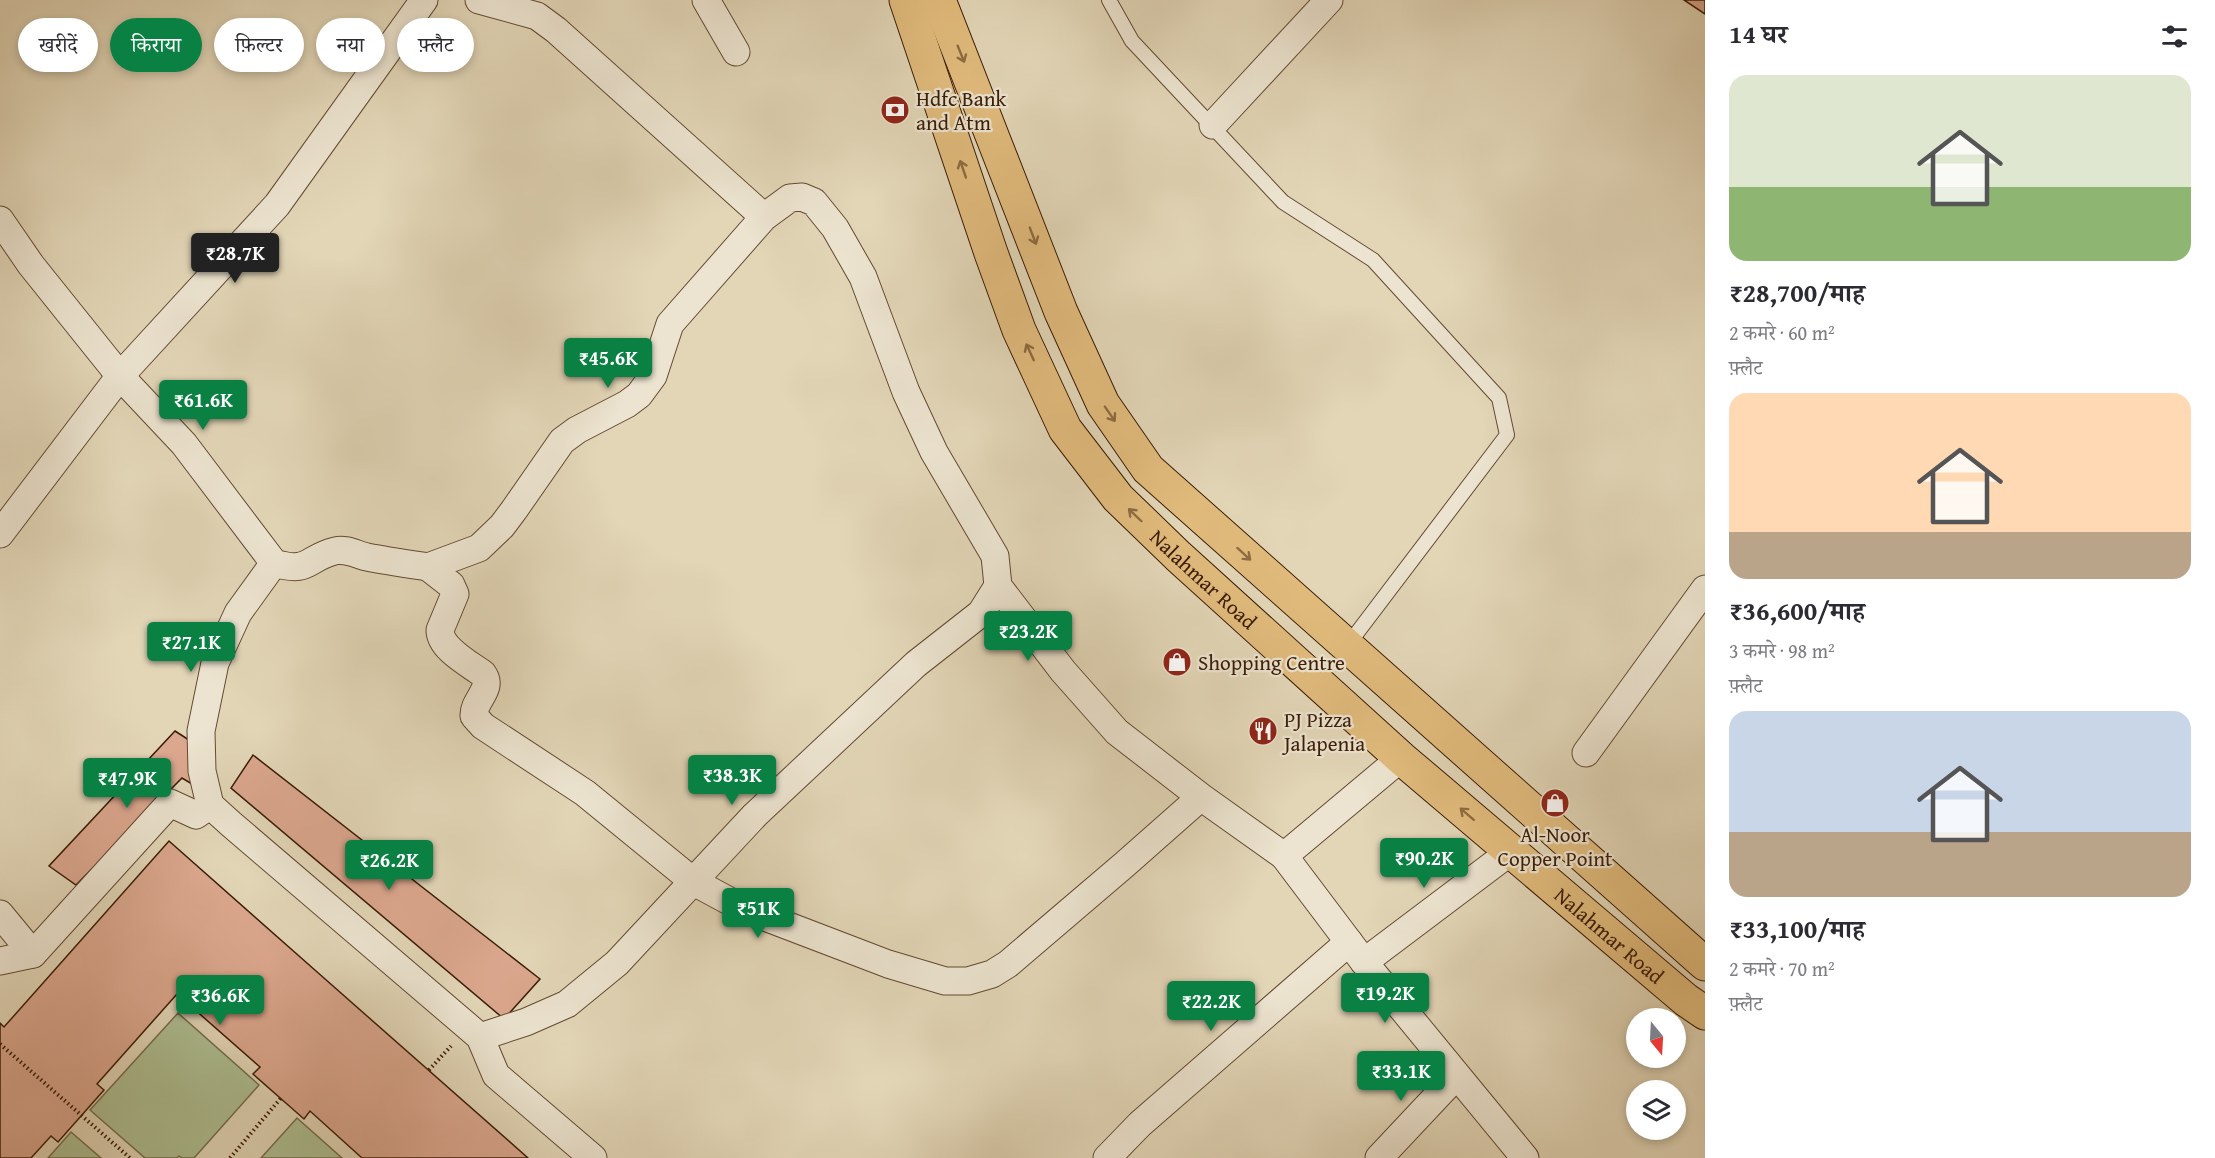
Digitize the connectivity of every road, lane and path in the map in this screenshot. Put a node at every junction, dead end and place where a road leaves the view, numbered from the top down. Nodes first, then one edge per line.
1 (424, 0) edge
2 (706, 0) edge
3 (906, 0) edge
4 (940, 0) edge
5 (1109, 0) edge
6 (1329, 0) edge
7 (492, 2) edge
8 (736, 52) dead end
9 (1213, 125) junction
10 (764, 217) junction
11 (0, 220) edge
12 (120, 376) junction
13 (0, 534) edge
14 (274, 563) junction
15 (428, 567) junction
16 (998, 586) junction
17 (1705, 589) edge
18 (1347, 646) junction
19 (1586, 753) dead end
20 (1401, 758) junction
21 (1201, 797) junction
22 (210, 805) junction
23 (1510, 852) junction
24 (1284, 856) junction
25 (694, 882) junction
26 (0, 914) edge
27 (1357, 952) junction
28 (33, 954) junction
29 (0, 961) edge
30 (1705, 964) edge
31 (1705, 1013) edge
32 (480, 1037) junction
33 (0, 1044) edge
34 (1456, 1076) junction
35 (280, 1098) dead end
36 (130, 1158) edge
37 (230, 1158) edge
38 (592, 1158) edge
39 (1107, 1158) edge
40 (1379, 1158) edge
41 (1525, 1158) edge

1 - 12 street
2 - 8 street
20 -> 3 main road, Nalahmar Road
4 -> 18 main road, Nalahmar Road
5 - 9 lane
6 - 9 street
7 - 10 street
9 - 18 lane
10 - 15 street
10 - 16 street
11 - 12 street
12 - 13 street
12 - 14 street
14 - 15 street
14 - 22 street
15 - 25 street
16 - 21 street
16 - 25 street
17 - 19 street
18 - 30 main road, Nalahmar Road
23 -> 20 main road, Nalahmar Road
20 - 24 street
21 - 24 street
21 - 25 street
22 - 28 street
22 - 32 street
23 - 27 street
23 - 31 main road, Nalahmar Road
24 - 27 street
25 - 32 street
26 - 28 street
27 - 34 street
27 - 39 street
28 - 29 street
32 - 38 street
33 - 36 path
34 - 40 street
34 - 41 street
35 - 37 path

